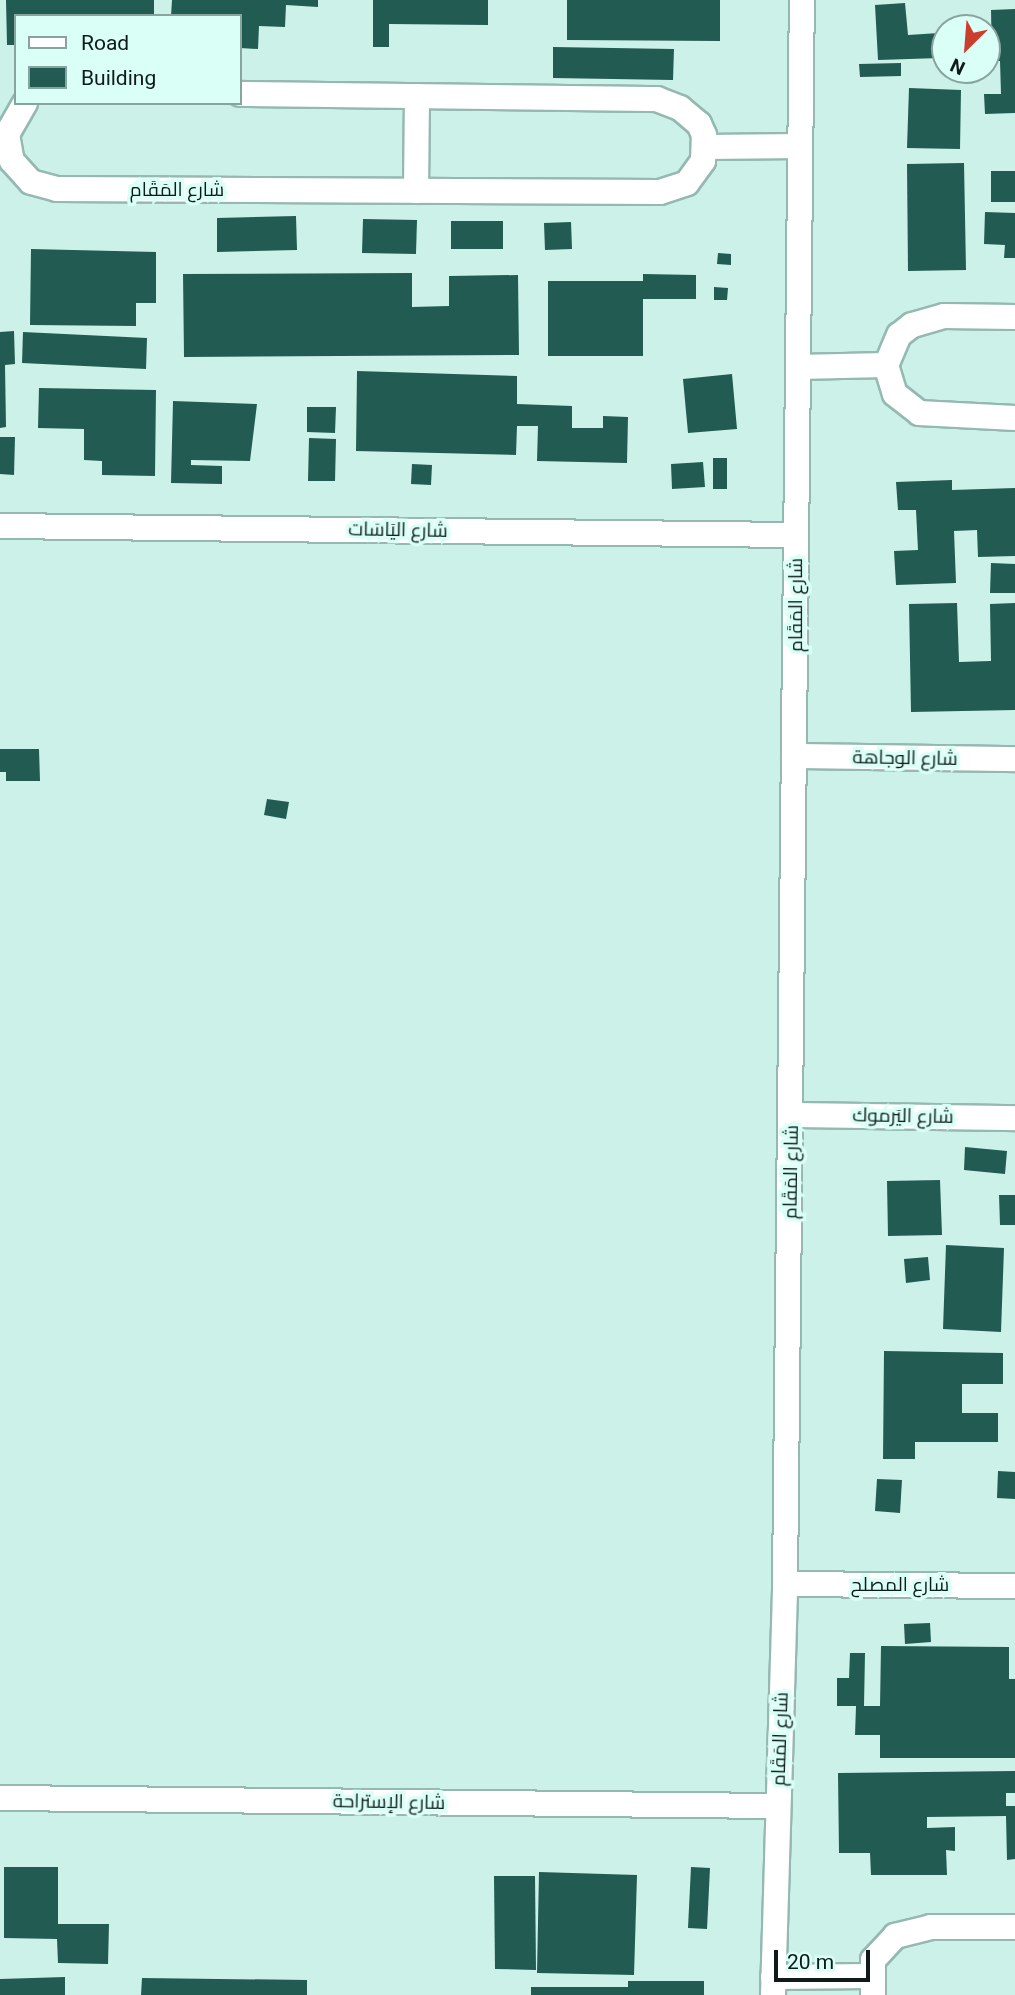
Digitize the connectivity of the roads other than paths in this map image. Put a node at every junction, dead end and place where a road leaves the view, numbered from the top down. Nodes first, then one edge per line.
1 (802, 0) edge
2 (242, 93) edge
3 (417, 96) junction
4 (23, 105) edge
5 (800, 146) junction
6 (705, 147) junction
7 (416, 191) junction
8 (1015, 317) edge
9 (886, 365) junction
10 (798, 367) junction
11 (1015, 418) edge
12 (0, 526) edge
13 (796, 535) junction
14 (794, 756) junction
15 (1015, 759) edge
16 (792, 1115) junction
17 (1015, 1118) edge
18 (785, 1584) junction
19 (1015, 1586) edge
20 (0, 1798) edge
21 (778, 1806) junction
22 (1015, 1927) edge
23 (773, 1986) edge
24 (871, 1986) edge

1 - 5 street, شارع المَقَام
2 - 3 street
3 - 6 street
3 - 7 street
4 - 7 street, شارع المَقَام
5 - 6 street
5 - 10 street, شارع المَقَام
6 - 7 street, شارع المَقَام
8 - 9 street
9 - 10 street
9 - 11 street
10 - 13 street, شارع المَقَام
12 - 13 street, شارع اليَاسَات
13 - 14 street, شارع المَقَام
14 - 15 street, شارع الوجاهة
14 - 16 street, شارع المَقَام
16 - 17 street, شارع اليَرموك
16 - 18 street, شارع المَقَام
18 - 19 street, شارع المصلح
18 - 21 street, شارع المَقَام
20 - 21 street, شارع الإستراحة
21 - 23 street, شارع المَقَام
22 - 24 street, شارع المَقَام
23 - 24 street, شارع المَقَام

